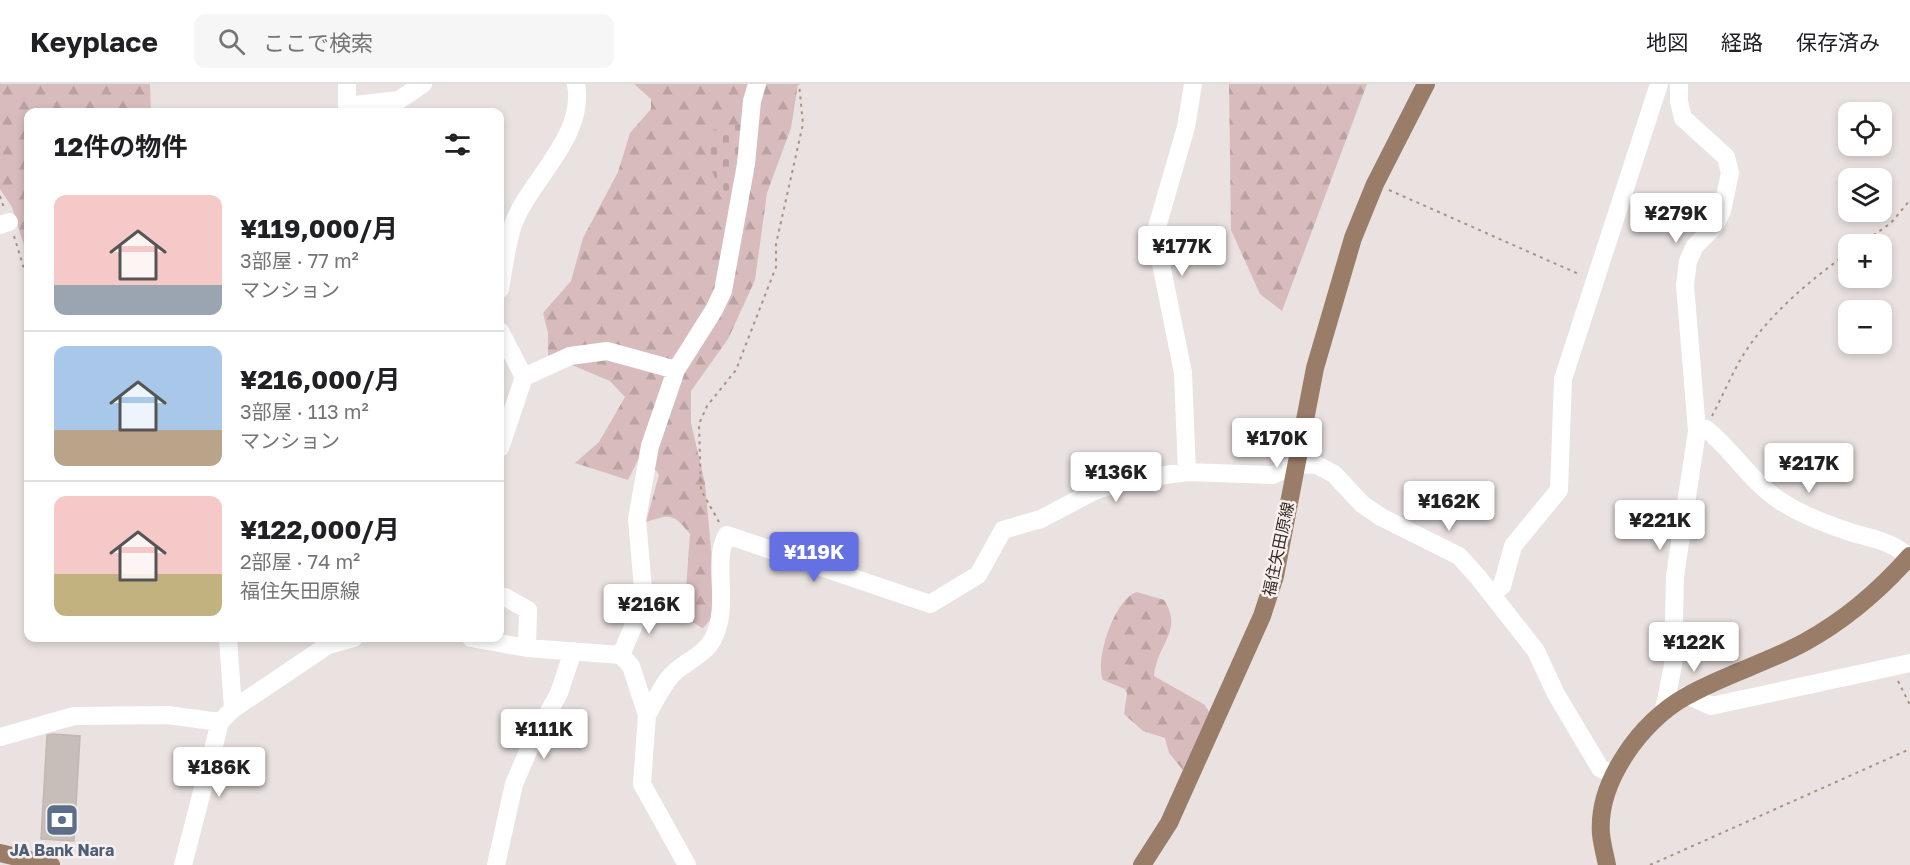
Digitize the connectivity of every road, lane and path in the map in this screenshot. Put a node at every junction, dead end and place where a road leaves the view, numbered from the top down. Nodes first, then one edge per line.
1 (347, 84) edge
2 (423, 84) edge
3 (576, 84) edge
4 (757, 84) edge
5 (799, 84) edge
6 (1193, 84) edge
7 (1426, 84) edge
8 (1659, 84) edge
9 (1679, 84) edge
10 (347, 108) edge
11 (353, 108) edge
12 (1375, 184) junction
13 (0, 196) edge
14 (1910, 200) edge
15 (5, 223) edge
16 (1875, 234) edge
17 (1838, 261) edge
18 (504, 269) edge
19 (24, 272) edge
20 (1595, 281) junction
21 (504, 339) edge
22 (676, 370) junction
23 (524, 377) junction
24 (1701, 430) junction
25 (504, 434) edge
26 (1296, 464) junction
27 (1187, 472) junction
28 (727, 535) junction
29 (1910, 557) edge
30 (1492, 594) junction
31 (505, 597) dead end
32 (228, 642) edge
33 (339, 642) edge
34 (493, 642) edge
35 (527, 648) junction
36 (573, 651) junction
37 (621, 656) junction
38 (1910, 663) edge
39 (1891, 666) junction
40 (1687, 695) junction
41 (1910, 705) edge
42 (233, 709) junction
43 (1664, 710) junction
44 (647, 715) junction
45 (220, 722) junction
46 (0, 737) edge
47 (1910, 749) edge
48 (1613, 775) junction
49 (0, 853) edge
50 (51, 865) edge
51 (183, 865) edge
52 (496, 865) edge
53 (687, 865) edge
54 (1142, 865) edge
55 (1607, 865) edge
56 (1650, 865) edge

1 - 10 street
2 - 11 street
3 - 18 street
4 - 22 street
5 - 28 path
6 - 27 street
7 - 12 main road, 福住矢田原線
8 - 20 street
9 - 24 street
12 - 20 path
12 - 26 main road, 福住矢田原線
13 - 15 path
14 - 16 path
15 - 19 path
17 - 24 path
20 - 30 street
21 - 23 street
22 - 23 street
22 - 37 street
23 - 25 street
24 - 29 street
24 - 43 street
26 - 27 street
26 - 30 street
26 - 54 main road, 福住矢田原線
27 - 28 street
28 - 44 street
29 - 40 main road
30 - 48 street
31 - 35 street
32 - 42 street
33 - 42 street
34 - 35 street
35 - 36 street
36 - 37 street
36 - 52 street
37 - 44 street
38 - 39 street
39 - 40 street
39 - 41 path
40 - 43 main road
42 - 45 street
43 - 48 main road
44 - 53 street
45 - 46 street
45 - 51 street
47 - 56 path
48 - 55 main road
49 - 50 main road

